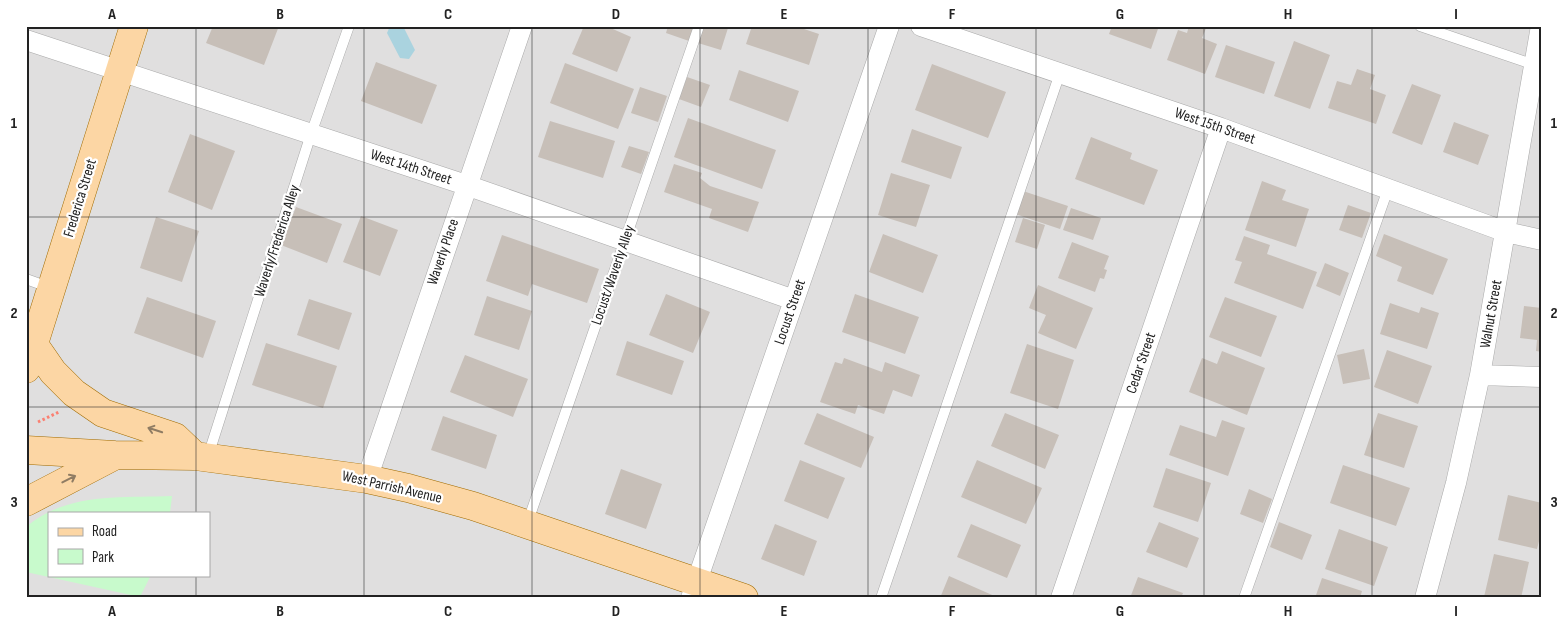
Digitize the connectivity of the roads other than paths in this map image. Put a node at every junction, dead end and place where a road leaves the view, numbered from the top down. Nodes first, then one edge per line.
1 (134, 26) edge
2 (349, 26) edge
3 (522, 26) edge
4 (699, 26) edge
5 (889, 26) edge
6 (921, 26) edge
7 (1420, 26) edge
8 (1541, 26) edge
9 (26, 40) edge
10 (1534, 65) junction
11 (118, 71) junction
12 (1060, 73) junction
13 (1221, 128) junction
14 (311, 134) junction
15 (466, 185) junction
16 (1388, 189) junction
17 (1506, 232) junction
18 (1542, 240) edge
19 (625, 241) junction
20 (26, 279) edge
21 (53, 288) junction
22 (794, 300) junction
23 (29, 356) edge
24 (1480, 375) junction
25 (1542, 376) edge
26 (26, 450) edge
27 (115, 455) junction
28 (201, 456) junction
29 (367, 479) junction
30 (26, 502) edge
31 (526, 524) junction
32 (694, 590) edge
33 (744, 598) edge
34 (881, 598) edge
35 (1062, 598) edge
36 (1244, 598) edge
37 (1426, 598) edge

1 - 11 main road, Frederica Street
2 - 14 lane, Waverly/Frederica Alley
3 - 15 street, Waverly Place
4 - 19 lane, Locust/Waverly Alley
5 - 22 street, Locust Street
6 - 12 street, West 15th Street
7 - 10 lane
8 - 10 street, Walnut Street
9 - 11 street, West 14th Street
10 - 17 street, Walnut Street
11 - 14 street, West 14th Street
11 - 21 main road, Frederica Street
12 - 13 street, West 15th Street
12 - 34 lane
13 - 16 street, West 15th Street
13 - 35 street, Cedar Street
14 - 15 street, West 14th Street
14 - 28 lane, Waverly/Frederica Alley
15 - 19 street, West 14th Street
15 - 29 street, Waverly Place
16 - 17 street, West 15th Street
16 - 36 lane
17 - 18 street, West 15th Street
17 - 24 street, Walnut Street
19 - 22 street, West 14th Street
19 - 31 lane, Locust/Waverly Alley
20 - 21 lane
21 - 23 main road, Frederica Street
22 - 32 street, Locust Street
28 -> 23 main road
24 - 25 street
24 - 37 street, Walnut Street
26 - 27 main road, West Parrish Avenue
27 - 28 main road, West Parrish Avenue
30 -> 27 main road
28 - 29 main road, West Parrish Avenue
29 - 31 main road, West Parrish Avenue
31 - 32 main road, West Parrish Avenue
32 - 33 main road, West Parrish Avenue

